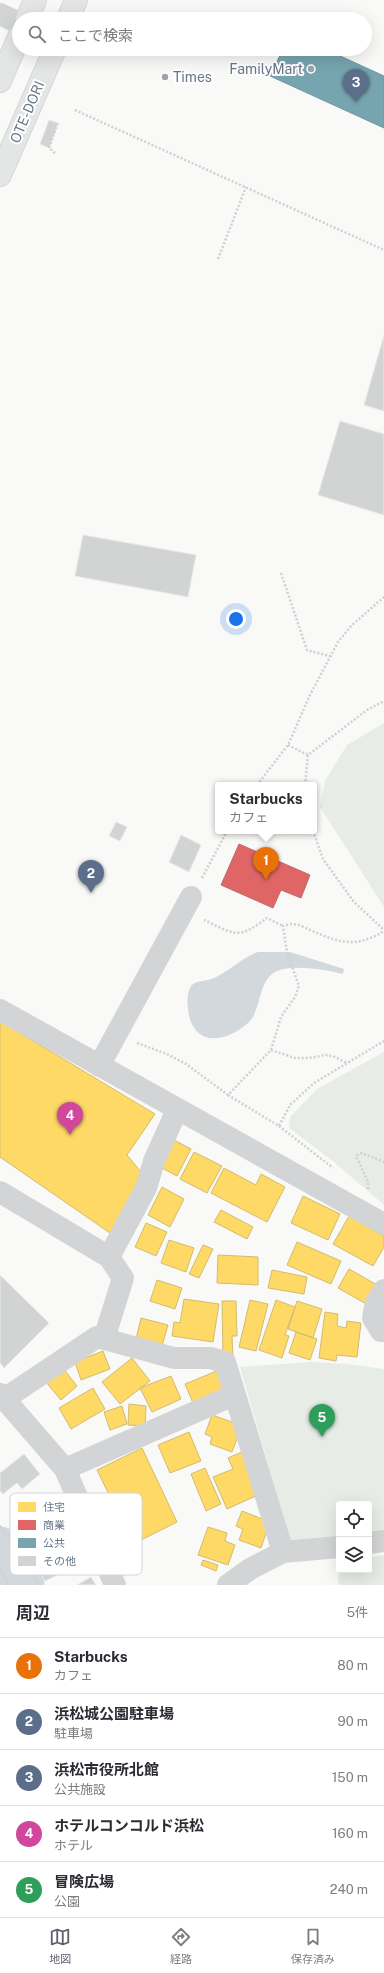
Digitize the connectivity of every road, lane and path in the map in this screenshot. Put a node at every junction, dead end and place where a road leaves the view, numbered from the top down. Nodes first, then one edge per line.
1 (35, 0) edge
2 (76, 0) edge
3 (30, 12) edge
4 (71, 12) edge
5 (0, 14) edge
6 (12, 20) edge
7 (12, 53) edge
8 (52, 56) edge
9 (0, 81) edge
10 (75, 110) dead end
11 (58, 123) dead end
12 (55, 153) dead end
13 (0, 175) edge
14 (246, 187) junction
15 (384, 250) edge
16 (218, 259) dead end
17 (281, 573) dead end
18 (384, 597) edge
19 (330, 656) junction
20 (384, 701) edge
21 (288, 745) junction
22 (308, 756) junction
23 (259, 782) edge
24 (305, 782) edge
25 (226, 834) edge
26 (313, 834) edge
27 (188, 904) junction
28 (283, 926) junction
29 (384, 930) edge
30 (0, 1010) edge
31 (384, 1041) edge
32 (133, 1042) dead end
33 (271, 1050) junction
34 (347, 1063) junction
35 (99, 1066) junction
36 (228, 1095) junction
37 (177, 1110) junction
38 (279, 1126) junction
39 (384, 1162) edge
40 (334, 1169) dead end
41 (0, 1192) edge
42 (365, 1213) junction
43 (384, 1224) edge
44 (109, 1257) junction
45 (384, 1290) edge
46 (384, 1331) edge
47 (104, 1339) junction
48 (234, 1395) junction
49 (2, 1396) edge
50 (65, 1469) junction
51 (75, 1493) edge
52 (0, 1526) edge
53 (10, 1539) edge
54 (384, 1541) edge
55 (372, 1543) edge
56 (336, 1547) edge
57 (283, 1552) junction
58 (0, 1568) edge
59 (34, 1575) edge
60 (111, 1575) edge
61 (9, 1585) edge
62 (39, 1585) edge
63 (115, 1585) edge
64 (228, 1585) edge

1 - 3 highway
2 - 4 highway
5 - 6 street
7 - 9 highway
8 - 13 highway, OTE-DORI
10 - 14 path
11 - 12 path
14 - 15 path
14 - 16 path
17 - 19 path
18 - 19 path
19 - 21 path
20 - 22 path
21 - 22 path
21 - 23 path
22 - 24 path
25 - 27 path
26 - 29 path
27 - 28 path
27 - 35 street
28 - 29 path
28 - 33 path
30 - 35 street
31 - 34 path
32 - 36 path
33 - 34 path
33 - 36 path
34 - 38 path
35 - 37 street
36 - 38 path
37 - 42 street
37 - 44 street
38 - 40 path
39 - 42 path
41 - 44 street
42 - 43 street
44 - 47 street
45 - 46 street
47 - 48 street
47 - 49 street
48 - 50 street
48 - 57 street
49 - 50 street
50 - 51 street
52 - 53 path
54 - 55 street
56 - 57 street
57 - 64 street
58 - 61 path
59 - 62 path
60 - 63 street

